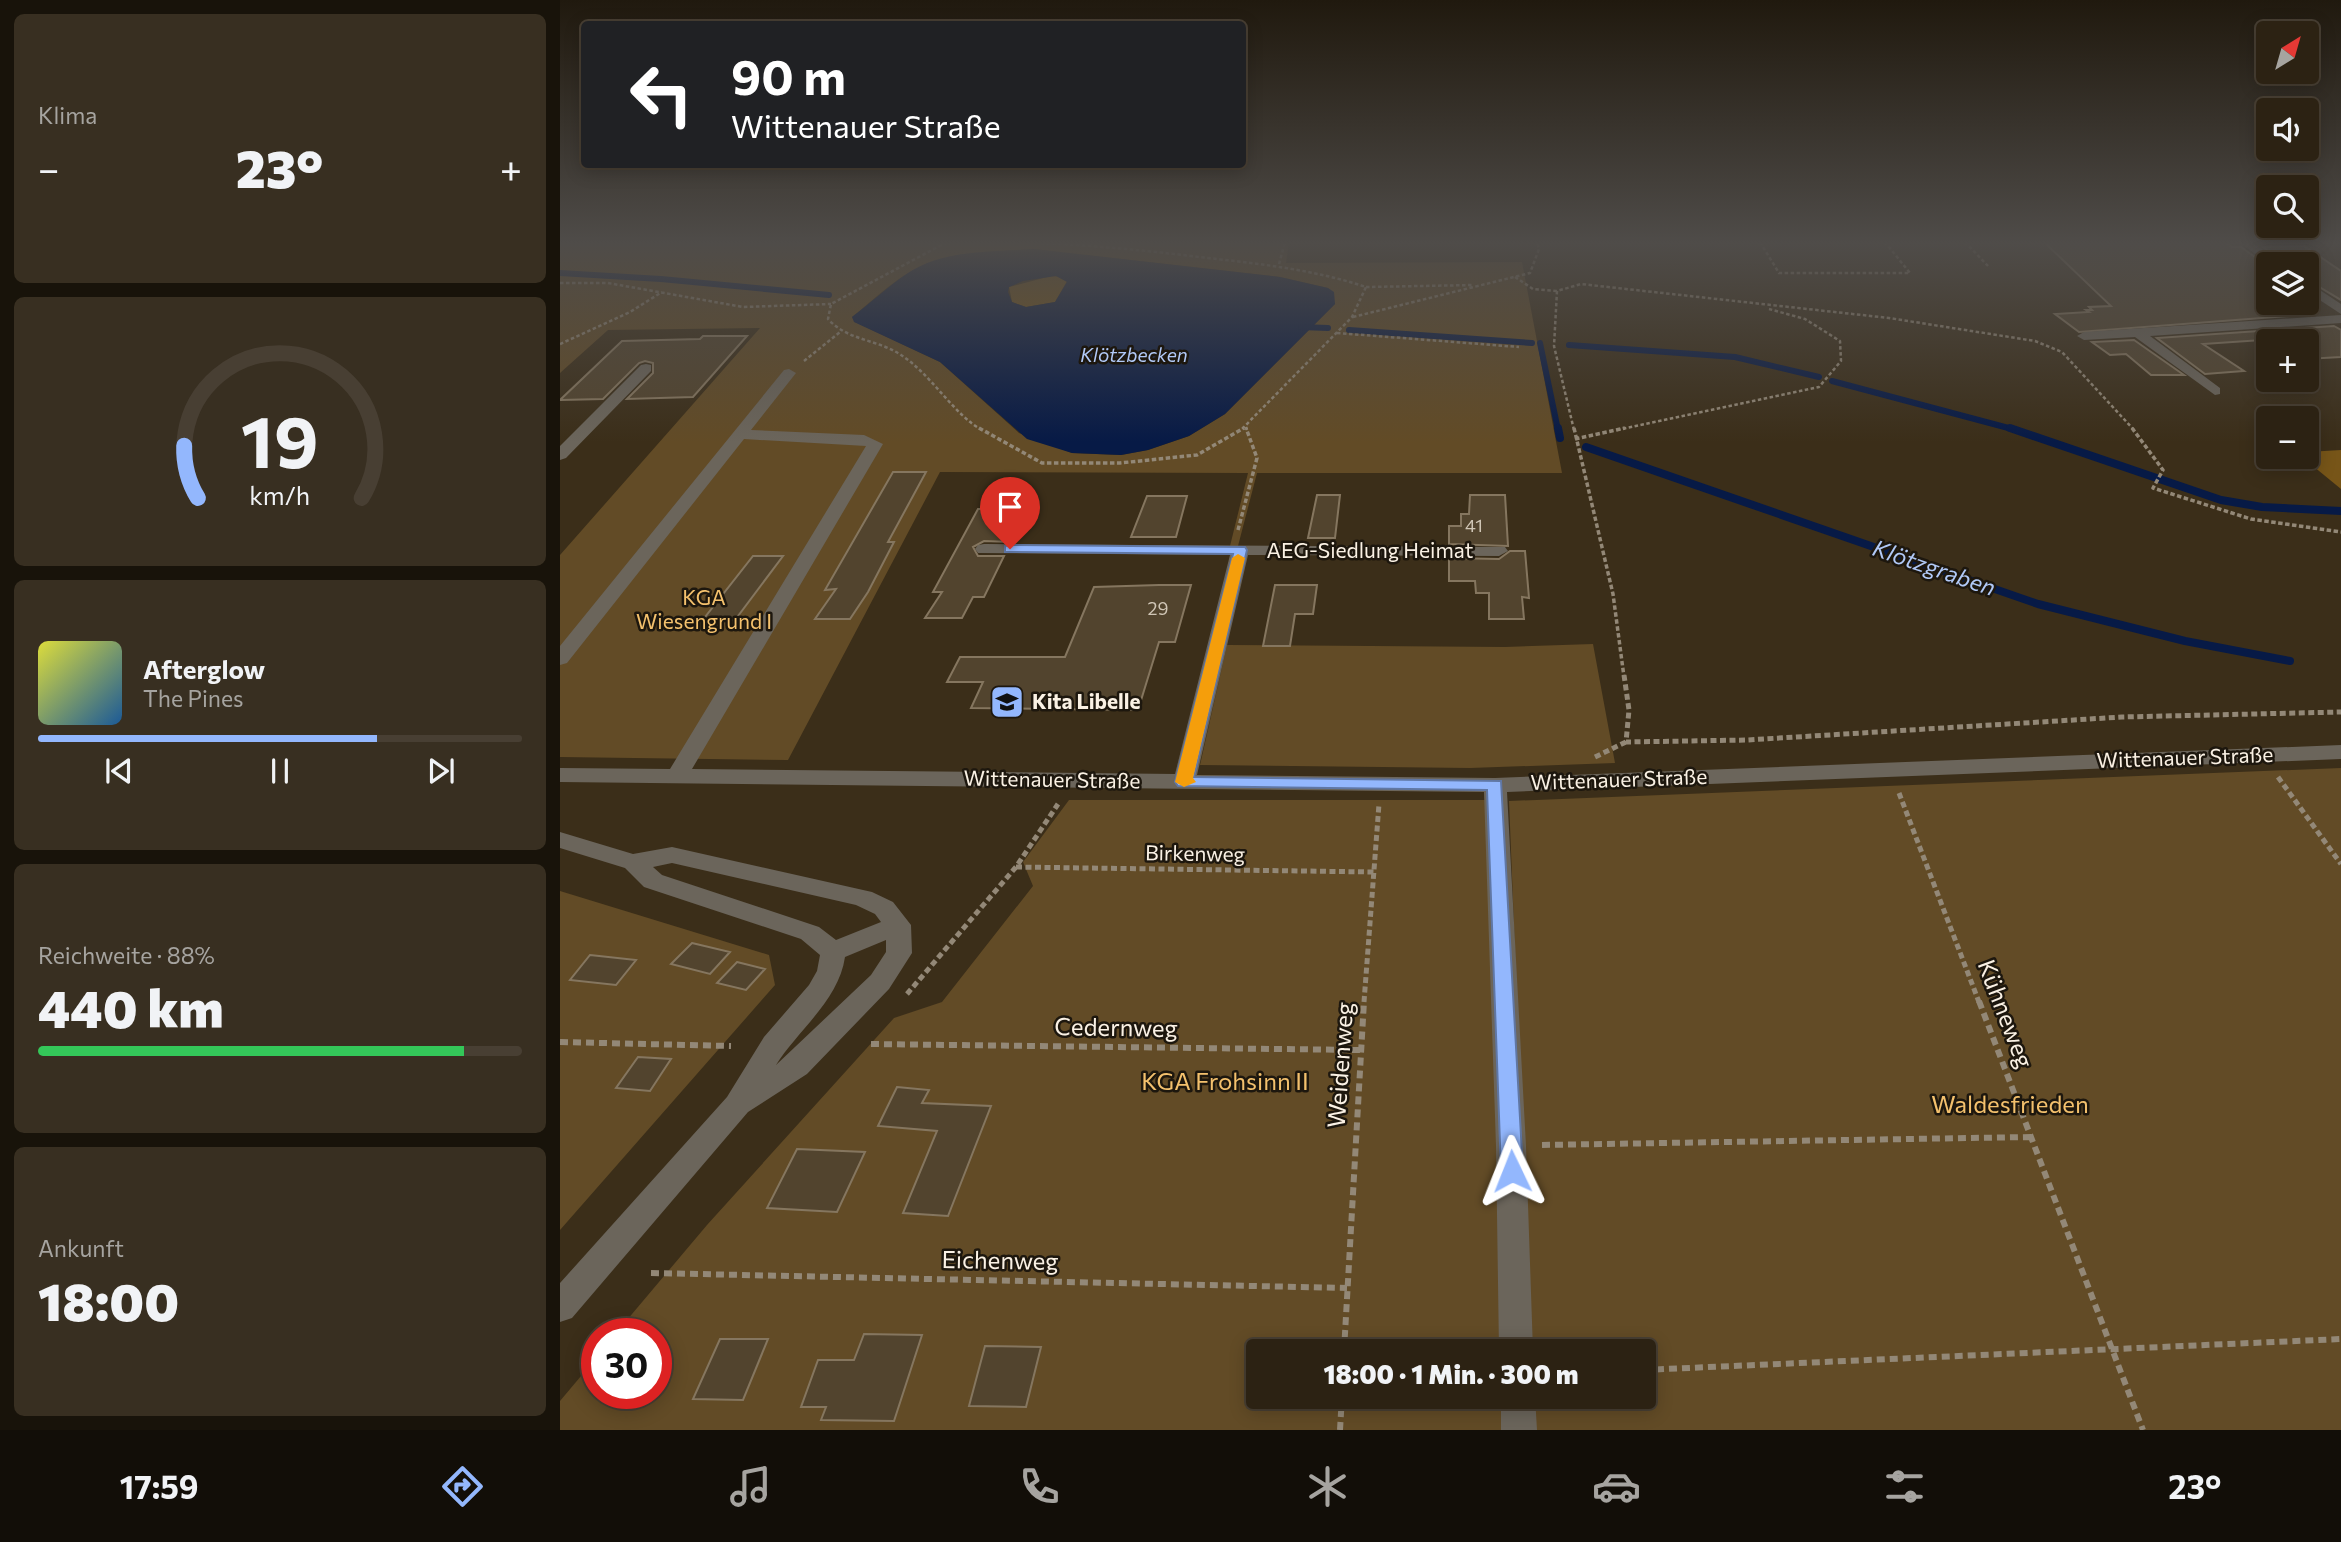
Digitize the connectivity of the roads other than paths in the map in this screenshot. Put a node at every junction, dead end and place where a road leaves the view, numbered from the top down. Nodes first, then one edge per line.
1 (2341, 319) edge
2 (2137, 332) junction
3 (2084, 336) dead end
4 (646, 368) dead end
5 (789, 373) road end
6 (2215, 391) dead end
7 (740, 434) junction
8 (560, 455) edge
9 (984, 549) dead end
10 (1240, 550) junction
11 (1499, 551) dead end
12 (560, 659) edge
13 (2341, 752) edge
14 (560, 775) edge
15 (677, 776) junction
16 (1184, 782) junction
17 (1495, 785) junction
18 (560, 840) edge
19 (633, 862) junction
20 (898, 925) junction
21 (833, 952) junction
22 (737, 1105) junction
23 (560, 1307) edge
24 (1516, 1339) edge
25 (1518, 1409) edge
26 (1519, 1430) edge

1 - 2 street
2 - 3 street
2 - 6 street
4 - 8 street
5 - 7 street
7 - 12 street
7 - 15 street
9 - 10 street, AEG-Siedlung Heimat
10 - 11 street, AEG-Siedlung Heimat
10 - 16 street, AEG-Siedlung Heimat
13 - 17 street, Wittenauer Straße
14 - 15 street, Wittenauer Straße
15 - 16 street, Wittenauer Straße
16 - 17 street, Wittenauer Straße
17 - 24 street
18 - 19 street
19 - 20 street
19 - 21 street
20 - 21 street
20 - 22 street
21 - 22 street
22 - 23 street
25 - 26 street

